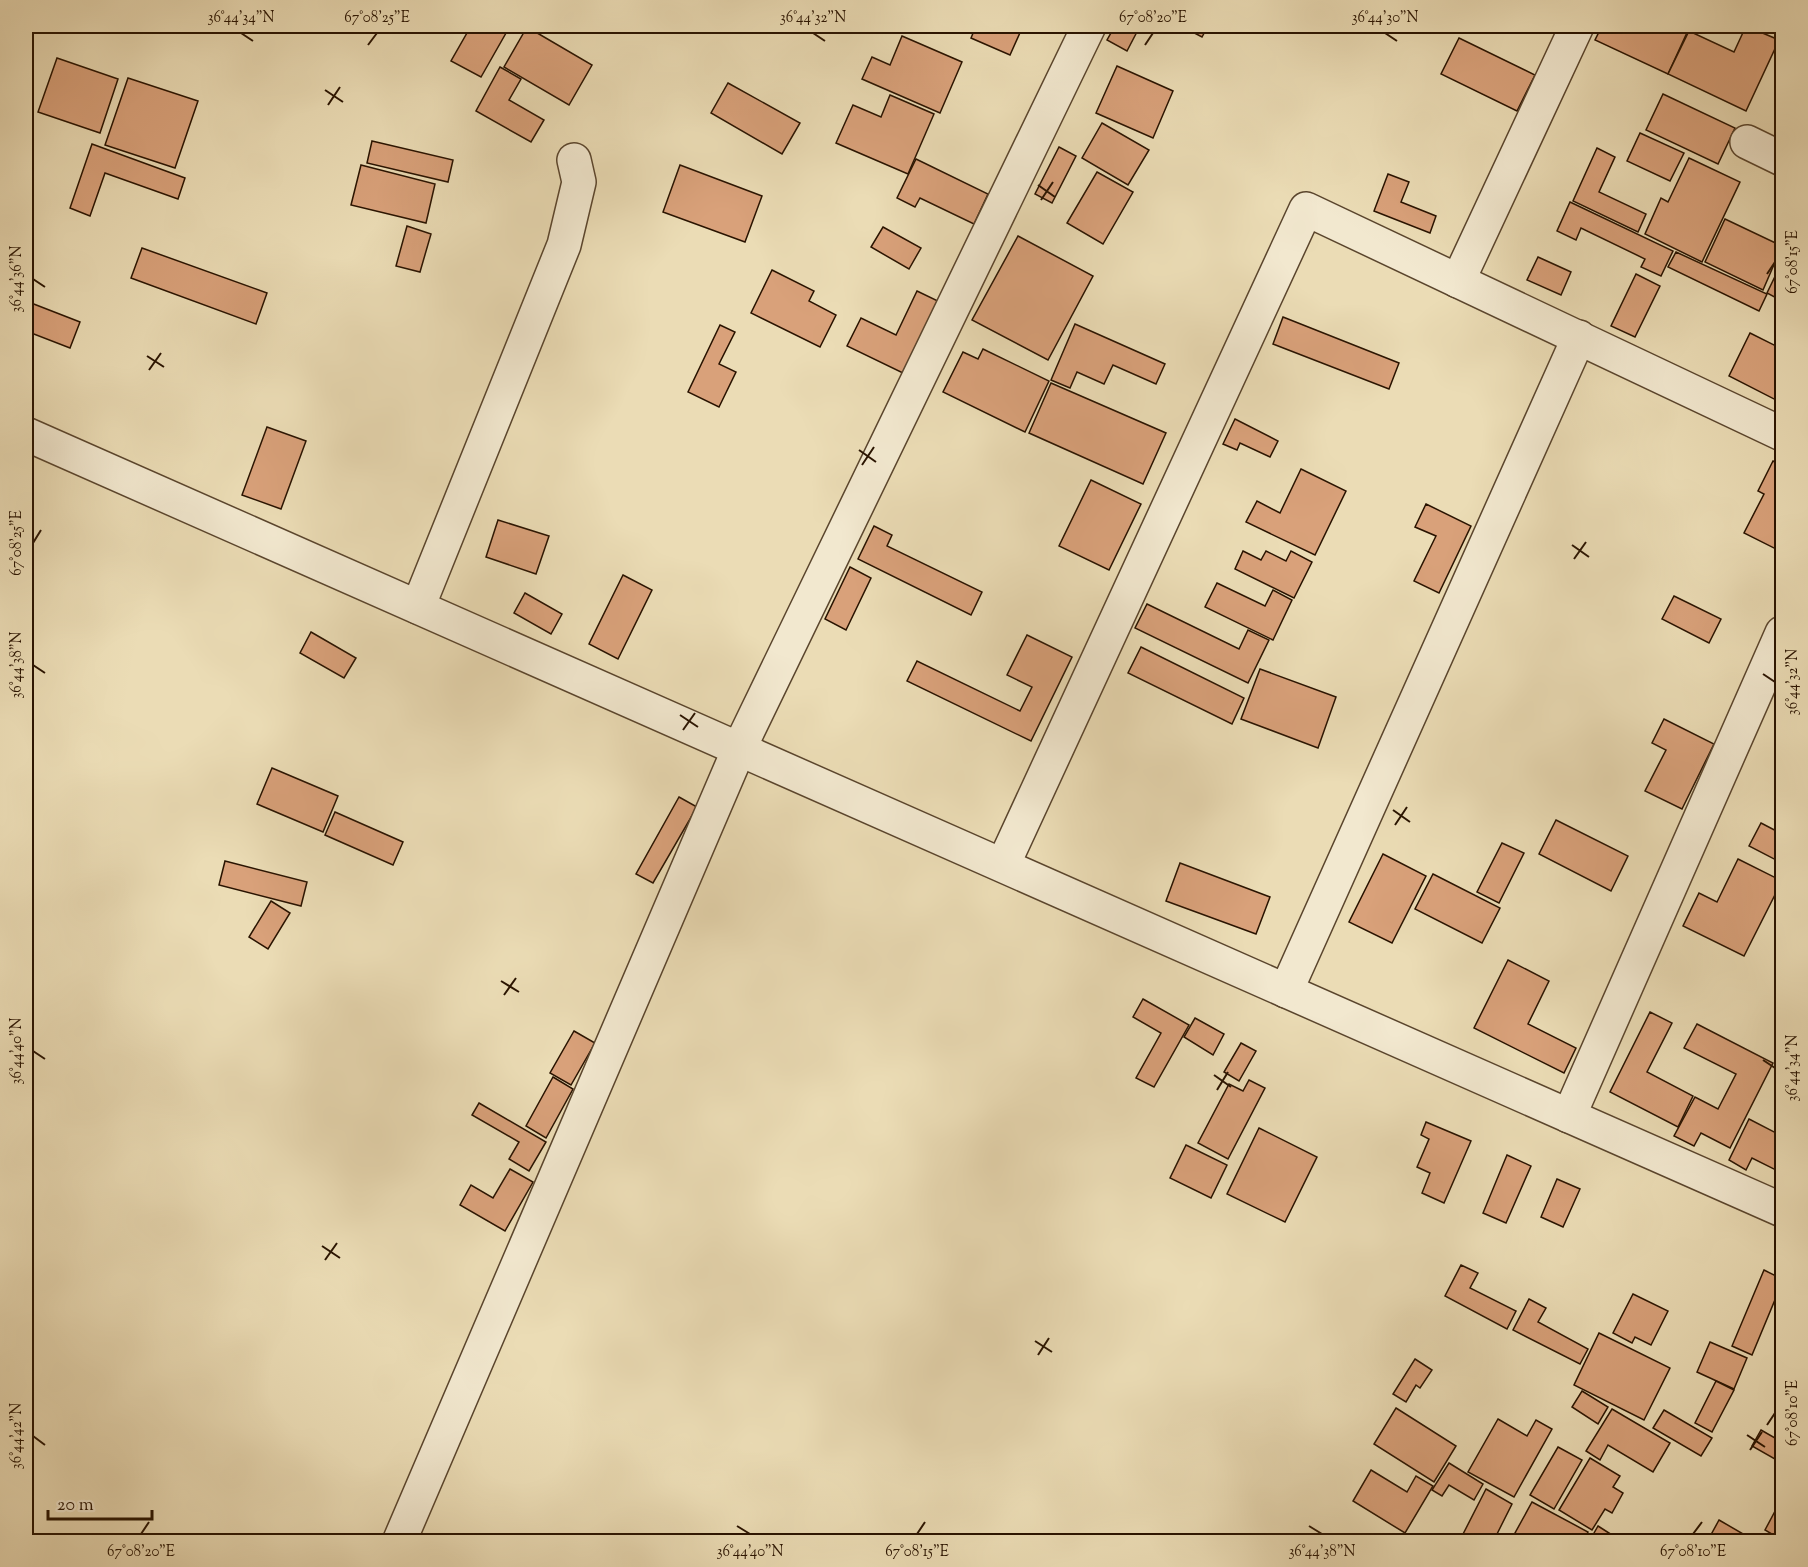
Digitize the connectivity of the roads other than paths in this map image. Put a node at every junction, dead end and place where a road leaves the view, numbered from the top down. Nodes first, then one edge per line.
1 (1089, 26) edge
2 (1577, 26) edge
3 (1746, 142) dead end
4 (1782, 159) edge
5 (574, 160) dead end
6 (1458, 280) junction
7 (1579, 337) junction
8 (26, 434) edge
9 (1782, 434) edge
10 (418, 607) junction
11 (1782, 633) edge
12 (739, 749) junction
13 (1003, 865) junction
14 (1286, 991) junction
15 (1569, 1116) junction
16 (1782, 1210) edge
17 (399, 1542) edge

1 - 12 street
2 - 6 street
3 - 4 street
5 - 10 street
6 - 7 street
6 - 13 street
7 - 9 street
7 - 14 street
8 - 10 street
10 - 12 street
11 - 15 street
12 - 13 street
12 - 17 street
13 - 14 street
14 - 15 street
15 - 16 street

